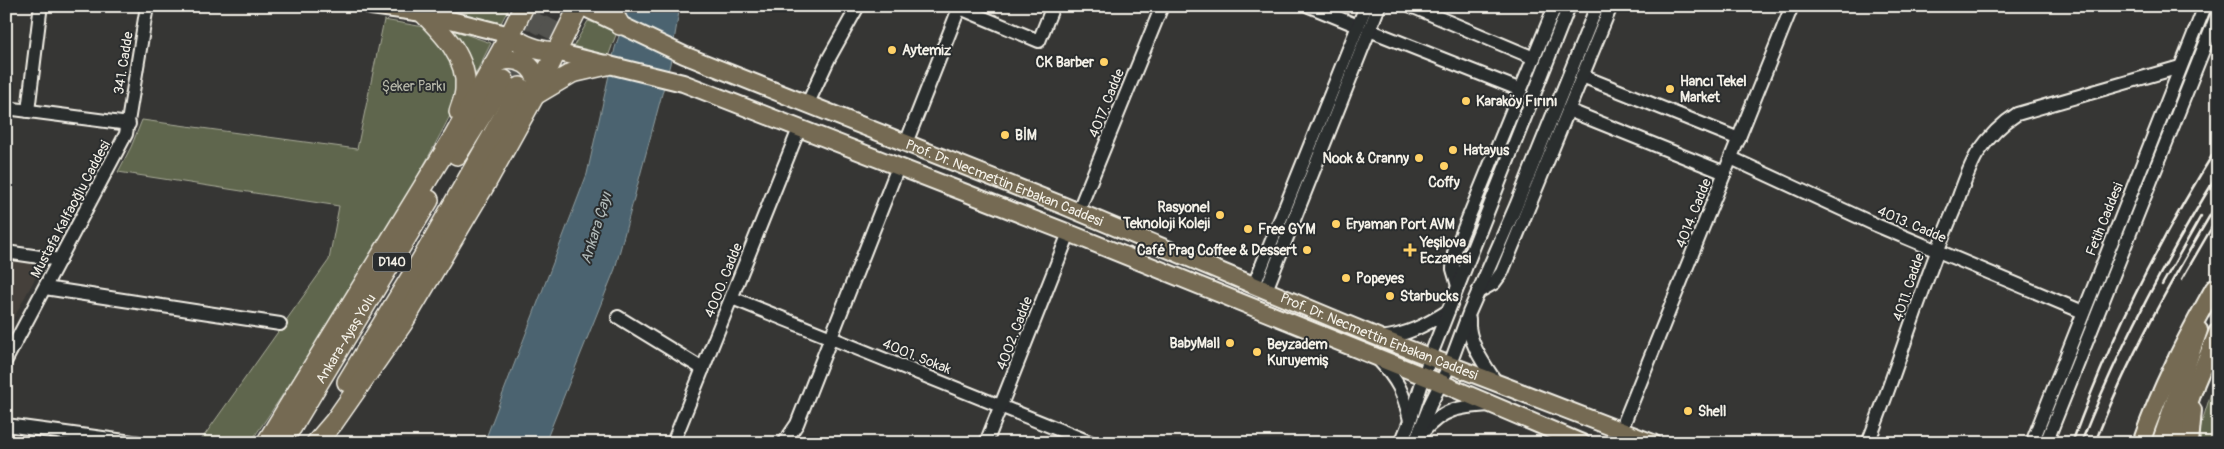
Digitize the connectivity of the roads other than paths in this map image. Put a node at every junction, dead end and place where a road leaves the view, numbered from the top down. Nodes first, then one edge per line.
1 (147, 6) edge
2 (371, 6) edge
3 (524, 6) edge
4 (580, 6) edge
5 (609, 6) edge
6 (858, 6) edge
7 (1053, 6) edge
8 (1162, 6) edge
9 (1309, 6) edge
10 (1366, 6) edge
11 (1379, 6) edge
12 (1411, 6) edge
13 (1555, 6) edge
14 (1568, 6) edge
15 (1597, 6) edge
16 (1611, 6) edge
17 (1792, 6) edge
18 (2205, 6) edge
19 (960, 7) edge
20 (40, 12) dead end
21 (2218, 12) edge
22 (423, 13) junction
23 (620, 26) junction
24 (1364, 28) junction
25 (510, 35) junction
26 (556, 52) junction
27 (1534, 58) junction
28 (608, 65) junction
29 (2180, 67) junction
30 (1582, 76) junction
31 (513, 82) junction
32 (1521, 90) junction
33 (807, 104) junction
34 (6, 108) edge
35 (1568, 110) junction
36 (28, 111) junction
37 (129, 124) junction
38 (799, 129) junction
39 (453, 138) junction
40 (1739, 139) junction
41 (906, 143) junction
42 (1731, 158) junction
43 (898, 167) junction
44 (1725, 173) junction
45 (1078, 212) junction
46 (1069, 233) junction
47 (1936, 251) junction
48 (6, 252) edge
49 (60, 260) junction
50 (2216, 284) edge
51 (1458, 286) junction
52 (1260, 287) junction
53 (45, 288) junction
54 (1478, 292) junction
55 (732, 298) junction
56 (1448, 311) junction
57 (2083, 312) junction
58 (1469, 314) junction
59 (618, 317) dead end
60 (280, 324) dead end
61 (2218, 331) edge
62 (830, 338) junction
63 (1380, 338) junction
64 (1430, 357) junction
65 (1378, 359) junction
66 (6, 360) edge
67 (1450, 364) junction
68 (703, 370) junction
69 (1424, 378) junction
70 (1496, 382) junction
71 (1441, 383) junction
72 (2196, 383) junction
73 (1490, 405) junction
74 (1001, 406) junction
75 (1410, 421) junction
76 (334, 422) junction
77 (6, 425) edge
78 (1621, 430) junction
79 (1416, 441) edge
80 (140, 443) edge
81 (266, 443) edge
82 (279, 443) edge
83 (304, 443) edge
84 (316, 443) edge
85 (320, 443) edge
86 (673, 443) edge
87 (784, 443) edge
88 (986, 443) edge
89 (1092, 443) edge
90 (1401, 443) edge
91 (1582, 443) edge
92 (1653, 443) edge
93 (1868, 443) edge
94 (2032, 443) edge
95 (2046, 443) edge
96 (2141, 443) edge
97 (2160, 443) edge
98 (2176, 443) edge
99 (2190, 443) edge

1 - 37 street, 341. Cadde
2 - 22 main road
3 - 25 highway
4 - 23 main road, Prof. Dr. Necmettin Erbakan Caddesi
4 - 26 highway
5 - 23 highway
6 - 33 street
7 - 19 street
8 - 45 street, 4017. Cadde
9 - 24 street
10 - 24 street
11 - 24 street
12 - 27 street
13 - 27 street
14 - 51 street
15 - 54 street
16 - 30 street
17 - 40 street, 4014. Cadde
18 - 29 street, Fetih Caddesi
19 - 41 street
20 - 36 street
21 - 95 street, Fetih Caddesi
22 - 25 main road
22 - 39 highway
23 - 33 main road, Prof. Dr. Necmettin Erbakan Caddesi
24 - 32 street
24 - 52 street
25 - 26 highway
25 - 31 highway
26 - 28 main road, Prof. Dr. Necmettin Erbakan Caddesi
26 - 31 highway
27 - 32 street
28 - 31 highway
28 - 38 main road, Prof. Dr. Necmettin Erbakan Caddesi
29 - 47 street, 4011. Cadde
29 - 57 street, Fetih Caddesi
30 - 35 street
30 - 40 street
31 - 39 highway
31 - 76 highway
31 - 82 highway, Ankara-Ayaş Yolu / D140
31 - 83 highway, Ankara-Ayaş Yolu / D140
32 - 51 street
33 - 41 main road, Prof. Dr. Necmettin Erbakan Caddesi
34 - 36 street
35 - 44 street
35 - 54 street
36 - 37 street
37 - 49 street, Mustafa Kalfaoğlu Caddesi
38 - 43 main road, Prof. Dr. Necmettin Erbakan Caddesi
38 - 55 street, 4000. Cadde
39 - 81 highway
40 - 42 street, 4014. Cadde
41 - 45 main road, Prof. Dr. Necmettin Erbakan Caddesi
42 - 44 street, 4014. Cadde
42 - 47 street, 4013. Cadde
43 - 46 main road, Prof. Dr. Necmettin Erbakan Caddesi
43 - 62 street
44 - 78 street, 4014. Cadde
45 - 52 main road, Prof. Dr. Necmettin Erbakan Caddesi
46 - 65 main road, Prof. Dr. Necmettin Erbakan Caddesi
46 - 74 street, 4002. Cadde
47 - 57 street, 4013. Cadde
47 - 93 street, 4011. Cadde
48 - 49 street
49 - 53 street, Mustafa Kalfaoğlu Caddesi
50 - 96 main road
50 - 97 main road
51 - 56 street
52 - 63 main road, Prof. Dr. Necmettin Erbakan Caddesi
53 - 60 street
53 - 66 street, Mustafa Kalfaoğlu Caddesi
54 - 58 street
55 - 62 street, 4001. Sokak
55 - 68 street, 4000. Cadde
56 - 63 street
56 - 64 street
57 - 94 street, Fetih Caddesi
58 - 67 street
58 - 70 street
59 - 68 street
61 - 72 main road
62 - 74 street, 4001. Sokak
62 - 87 street
63 - 64 main road, Prof. Dr. Necmettin Erbakan Caddesi
64 - 67 main road, Prof. Dr. Necmettin Erbakan Caddesi
64 - 69 street
65 - 69 main road, Prof. Dr. Necmettin Erbakan Caddesi
65 - 75 street
67 - 70 main road, Prof. Dr. Necmettin Erbakan Caddesi
67 - 71 street
68 - 86 street, 4000. Cadde
69 - 71 main road, Prof. Dr. Necmettin Erbakan Caddesi
69 - 75 street
70 - 78 main road, Prof. Dr. Necmettin Erbakan Caddesi
71 - 73 main road, Prof. Dr. Necmettin Erbakan Caddesi
71 - 79 street
72 - 98 main road
72 - 99 main road
73 - 79 street
73 - 91 main road, Prof. Dr. Necmettin Erbakan Caddesi
74 - 88 street, 4002. Cadde
74 - 89 street, 4001. Sokak
75 - 90 street
76 - 84 highway
76 - 85 highway
77 - 80 street
78 - 92 main road, Prof. Dr. Necmettin Erbakan Caddesi

